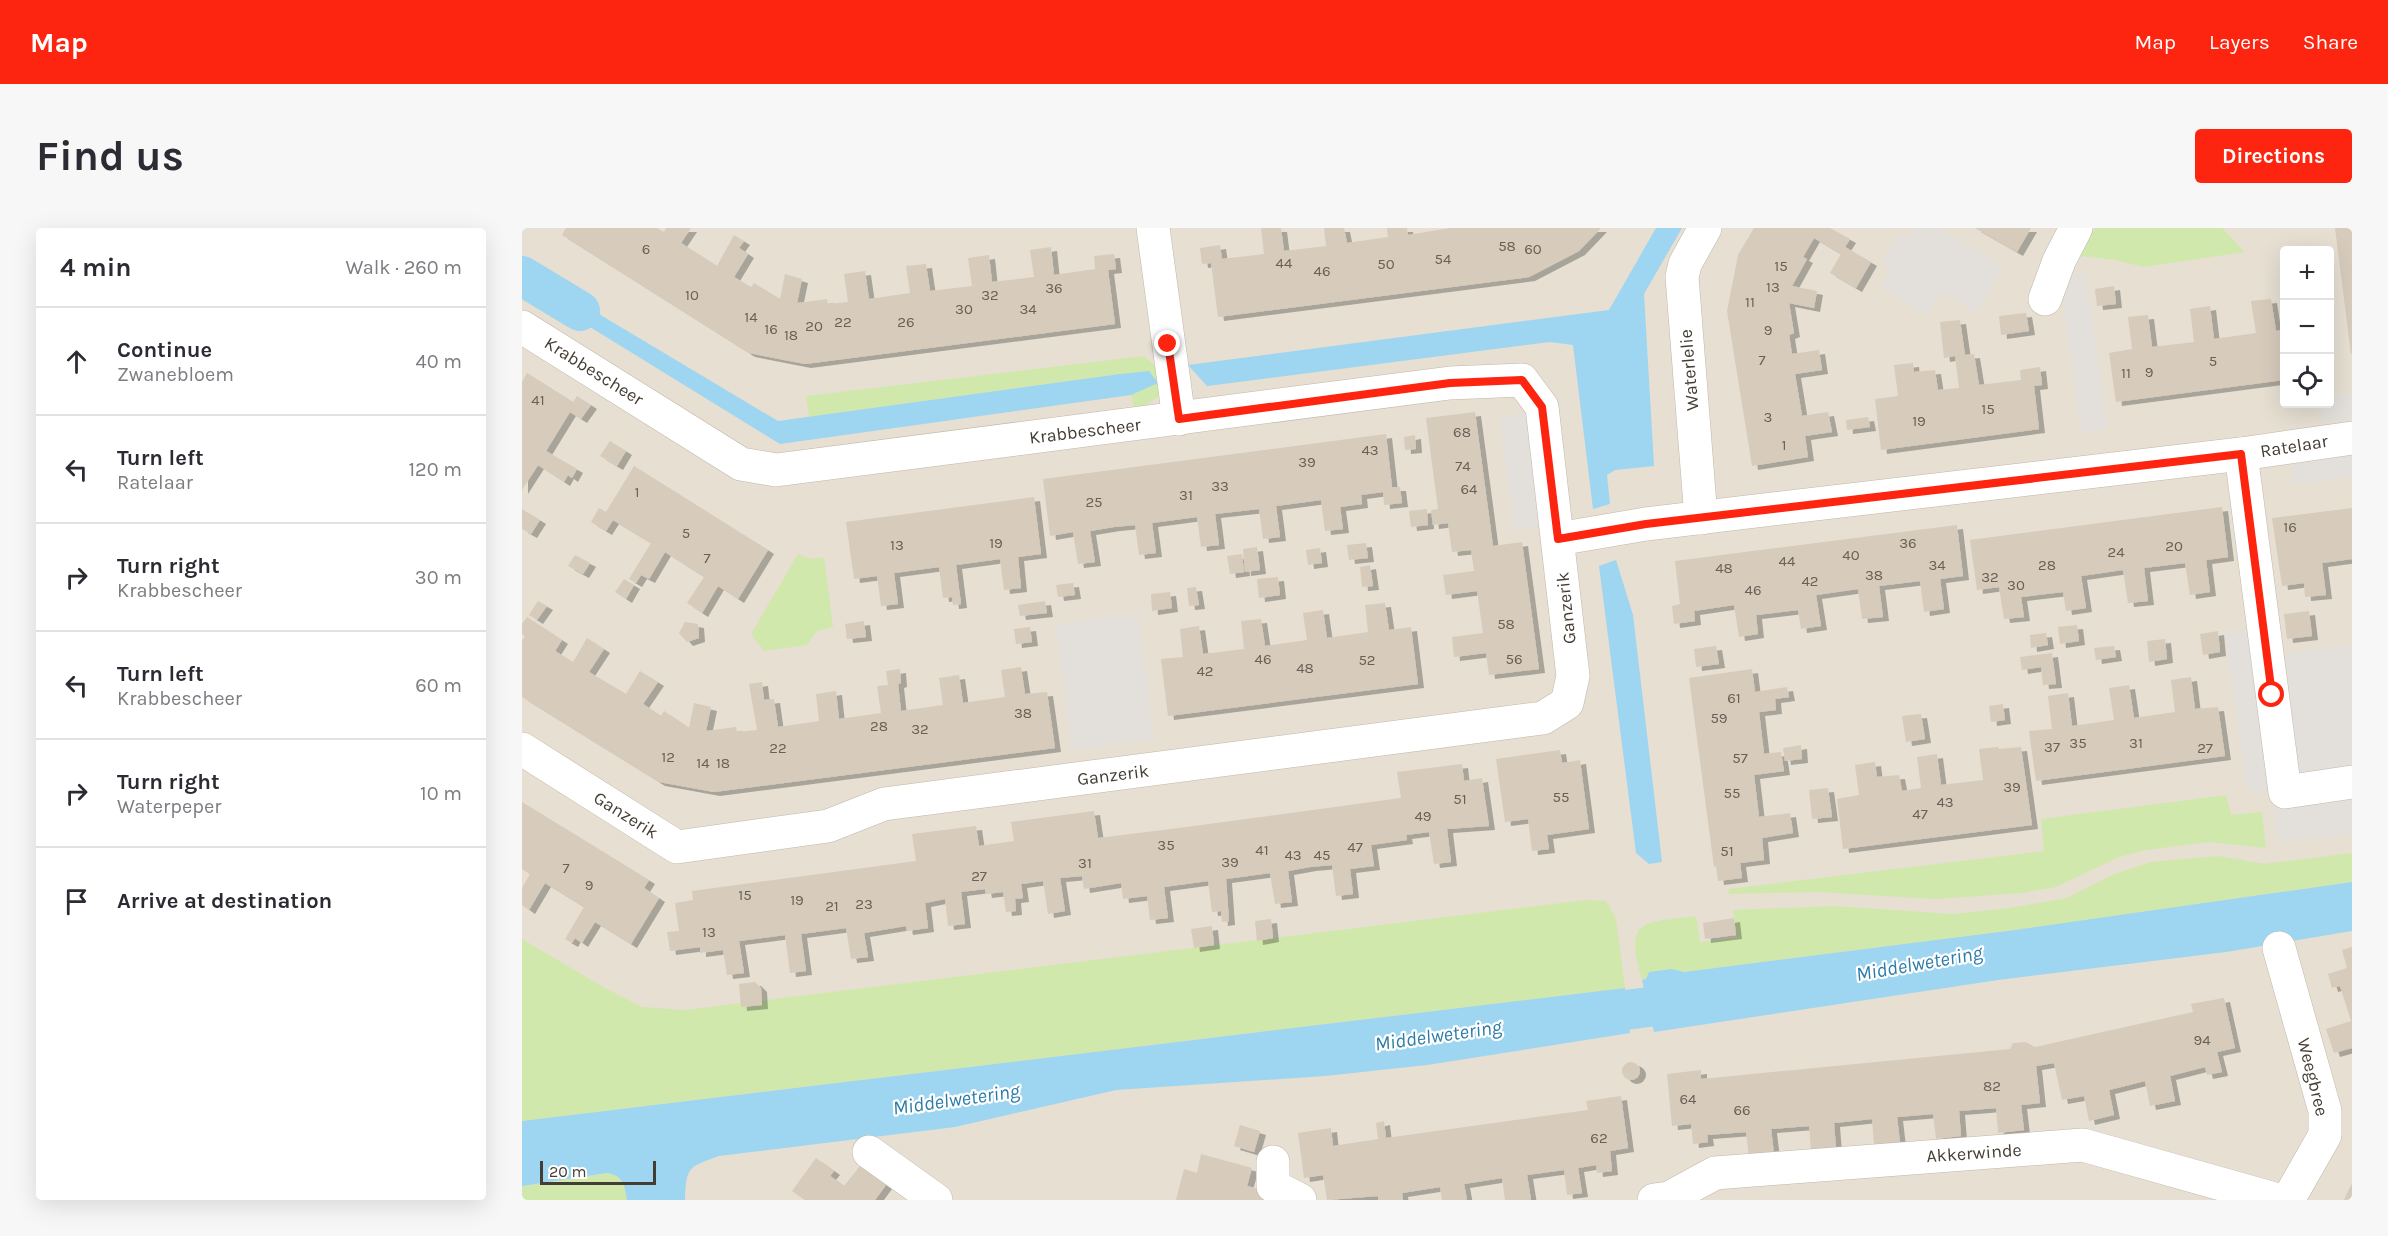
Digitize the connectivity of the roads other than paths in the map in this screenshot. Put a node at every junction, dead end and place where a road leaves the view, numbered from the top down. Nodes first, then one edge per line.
1 (1153, 228) edge
2 (1705, 228) edge
3 (2076, 228) edge
4 (2045, 299) dead end
5 (522, 327) edge
6 (1179, 419) junction
7 (2352, 438) edge
8 (2241, 454) junction
9 (1701, 518) junction
10 (1558, 539) junction
11 (522, 750) edge
12 (2352, 782) edge
13 (2279, 948) dead end
14 (869, 1152) dead end
15 (1273, 1162) dead end
16 (1664, 1199) edge
17 (936, 1200) edge
18 (1300, 1200) edge
19 (2278, 1200) edge
20 (2288, 1200) edge

1 - 6 street
2 - 9 street, Waterlelie
3 - 4 street
5 - 6 street, Krabbescheer
6 - 10 street, Krabbescheer
7 - 8 street, Ratelaar
8 - 9 street, Ratelaar
8 - 12 street
9 - 10 street, Ratelaar
10 - 11 street, Ganzerik
13 - 20 street, Weegbree
14 - 17 street
15 - 18 street
16 - 19 street, Akkerwinde

